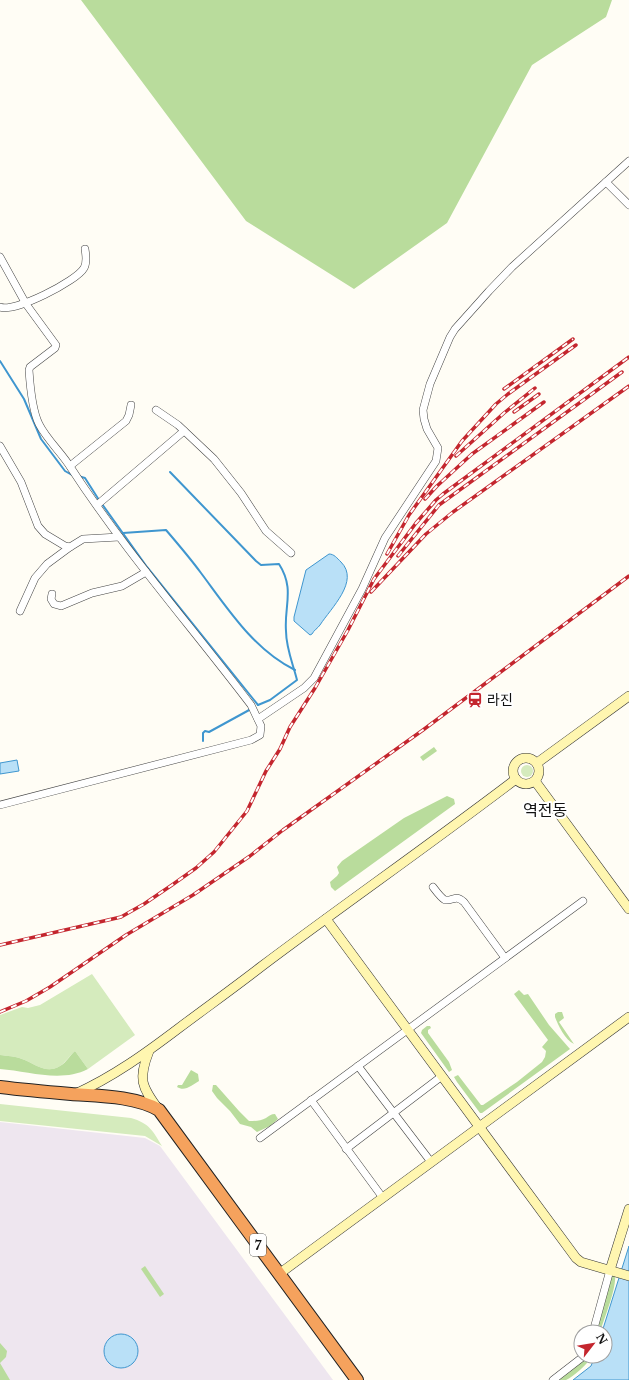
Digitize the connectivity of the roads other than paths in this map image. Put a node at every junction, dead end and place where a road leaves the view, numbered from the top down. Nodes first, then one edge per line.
1 (629, 161) edge
2 (606, 182) junction
3 (629, 205) edge
4 (85, 249) dead end
5 (0, 257) edge
6 (26, 304) junction
7 (0, 307) edge
8 (130, 405) dead end
9 (156, 410) dead end
10 (184, 431) junction
11 (0, 446) edge
12 (74, 472) junction
13 (97, 505) junction
14 (119, 537) junction
15 (70, 547) junction
16 (290, 553) dead end
17 (146, 572) junction
18 (52, 594) dead end
19 (20, 612) dead end
20 (629, 696) edge
21 (258, 719) junction
22 (537, 762) junction
23 (516, 779) junction
24 (535, 782) junction
25 (0, 804) edge
26 (433, 887) dead end
27 (583, 901) dead end
28 (629, 909) edge
29 (326, 919) junction
30 (505, 958) junction
31 (629, 1017) edge
32 (408, 1029) junction
33 (149, 1051) junction
34 (358, 1066) junction
35 (442, 1076) junction
36 (0, 1087) edge
37 (73, 1094) junction
38 (311, 1100) junction
39 (159, 1110) junction
40 (393, 1113) junction
41 (479, 1127) junction
42 (260, 1138) dead end
43 (346, 1149) junction
44 (431, 1162) junction
45 (383, 1198) junction
46 (629, 1209) edge
47 (614, 1271) junction
48 (279, 1274) junction
49 (629, 1276) edge
50 (596, 1324) edge
51 (574, 1364) edge
52 (357, 1380) edge
53 (553, 1380) edge

1 - 2 street
2 - 3 street
2 - 21 street
4 - 6 street
5 - 6 street
6 - 7 street
6 - 12 street
8 - 12 street
9 - 10 street
10 - 13 street
10 - 16 street
11 - 15 street
12 - 13 street
13 - 14 street
14 - 15 street
14 - 17 street
15 - 19 street
17 - 18 street
17 - 21 street
20 - 22 street
21 - 25 street
22 - 23 street
22 - 24 street
23 - 24 street
23 - 29 street
24 - 28 street
26 - 30 street
27 - 30 street
29 - 32 street
29 - 33 street
30 - 32 street
31 - 41 street
32 - 34 street
32 - 35 street
33 - 37 street
33 - 39 street
34 - 38 street
34 - 40 street
35 - 40 street
35 - 41 street
36 - 37 highway
37 - 39 highway
38 - 42 street
38 - 43 street
39 - 48 highway, 7
40 - 43 street
40 - 44 street
41 - 44 street
41 - 47 street
43 - 45 street
44 - 45 street
45 - 48 street
46 - 47 street
47 - 49 street
47 - 50 street
48 - 52 highway, 7
51 - 53 street

